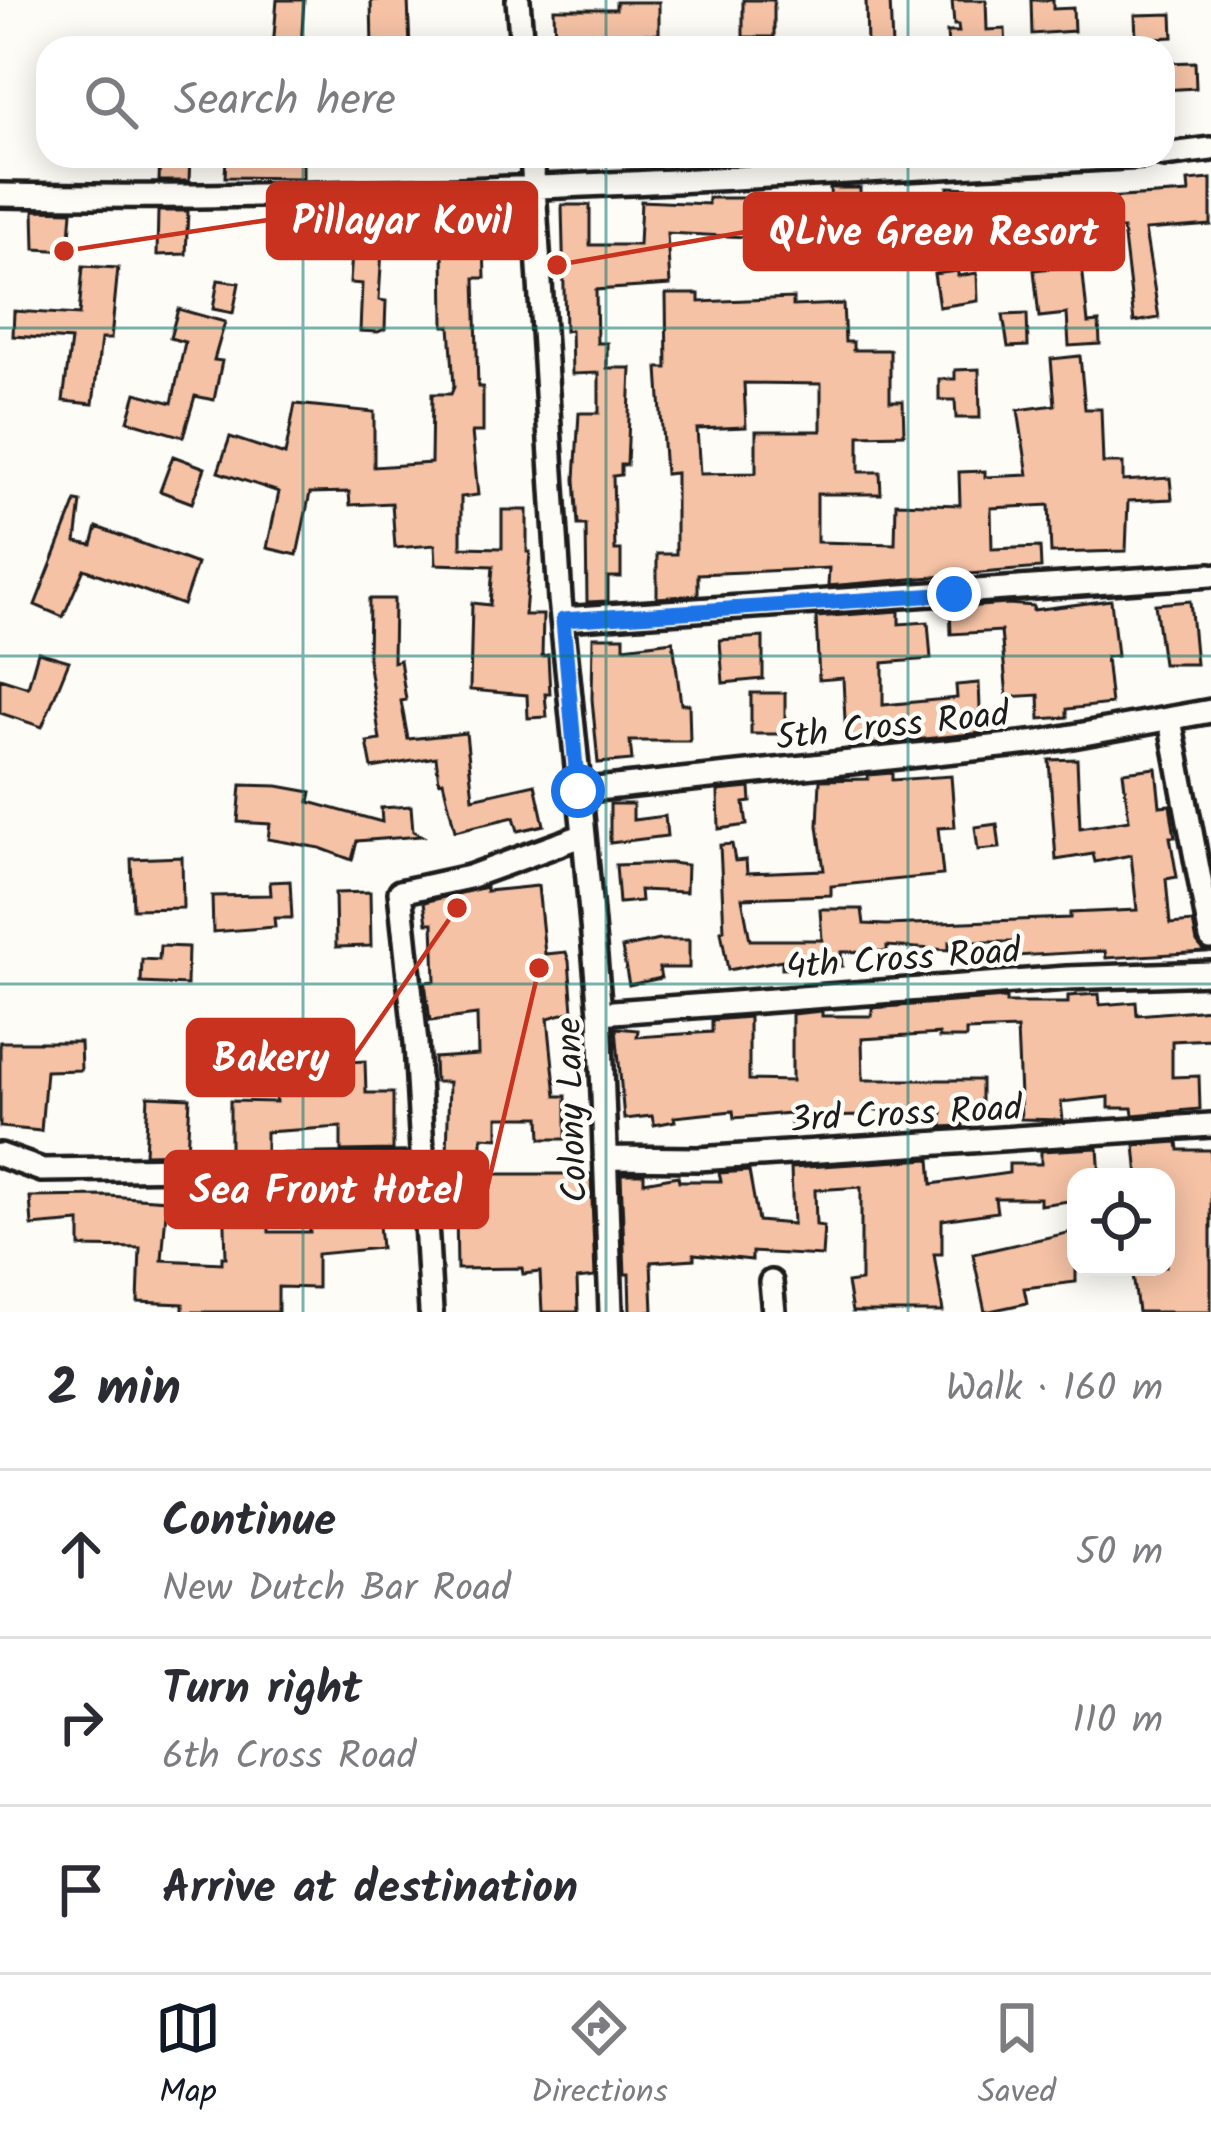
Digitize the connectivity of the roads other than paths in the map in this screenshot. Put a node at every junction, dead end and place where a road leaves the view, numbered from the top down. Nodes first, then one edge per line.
1 (518, 0) edge
2 (521, 36) edge
3 (1211, 149) edge
4 (1175, 154) edge
5 (533, 168) edge
6 (915, 168) edge
7 (534, 188) junction
8 (0, 195) edge
9 (1211, 575) edge
10 (563, 620) junction
11 (1211, 711) edge
12 (1170, 720) junction
13 (578, 791) junction
14 (584, 835) junction
15 (1211, 938) edge
16 (1211, 974) edge
17 (600, 1012) junction
18 (1211, 1125) edge
19 (0, 1155) edge
20 (605, 1158) junction
21 (423, 1165) junction
22 (771, 1282) dead end
23 (431, 1312) edge
24 (611, 1312) edge
25 (774, 1312) edge

1 - 2 street
3 - 4 street
5 - 7 street, Colony Lane
6 - 7 street
7 - 8 street
7 - 10 street, Colony Lane
9 - 10 street
10 - 13 street, Colony Lane
11 - 12 street, 5th Cross Road
12 - 13 street, 5th Cross Road
12 - 15 street
13 - 14 street, Colony Lane
14 - 17 street, Colony Lane
14 - 21 street
16 - 17 street, 4th Cross Road
17 - 20 street, Colony Lane
18 - 20 street, 3rd Cross Road
19 - 21 street
20 - 24 street, Colony Lane
21 - 23 street
22 - 25 street

